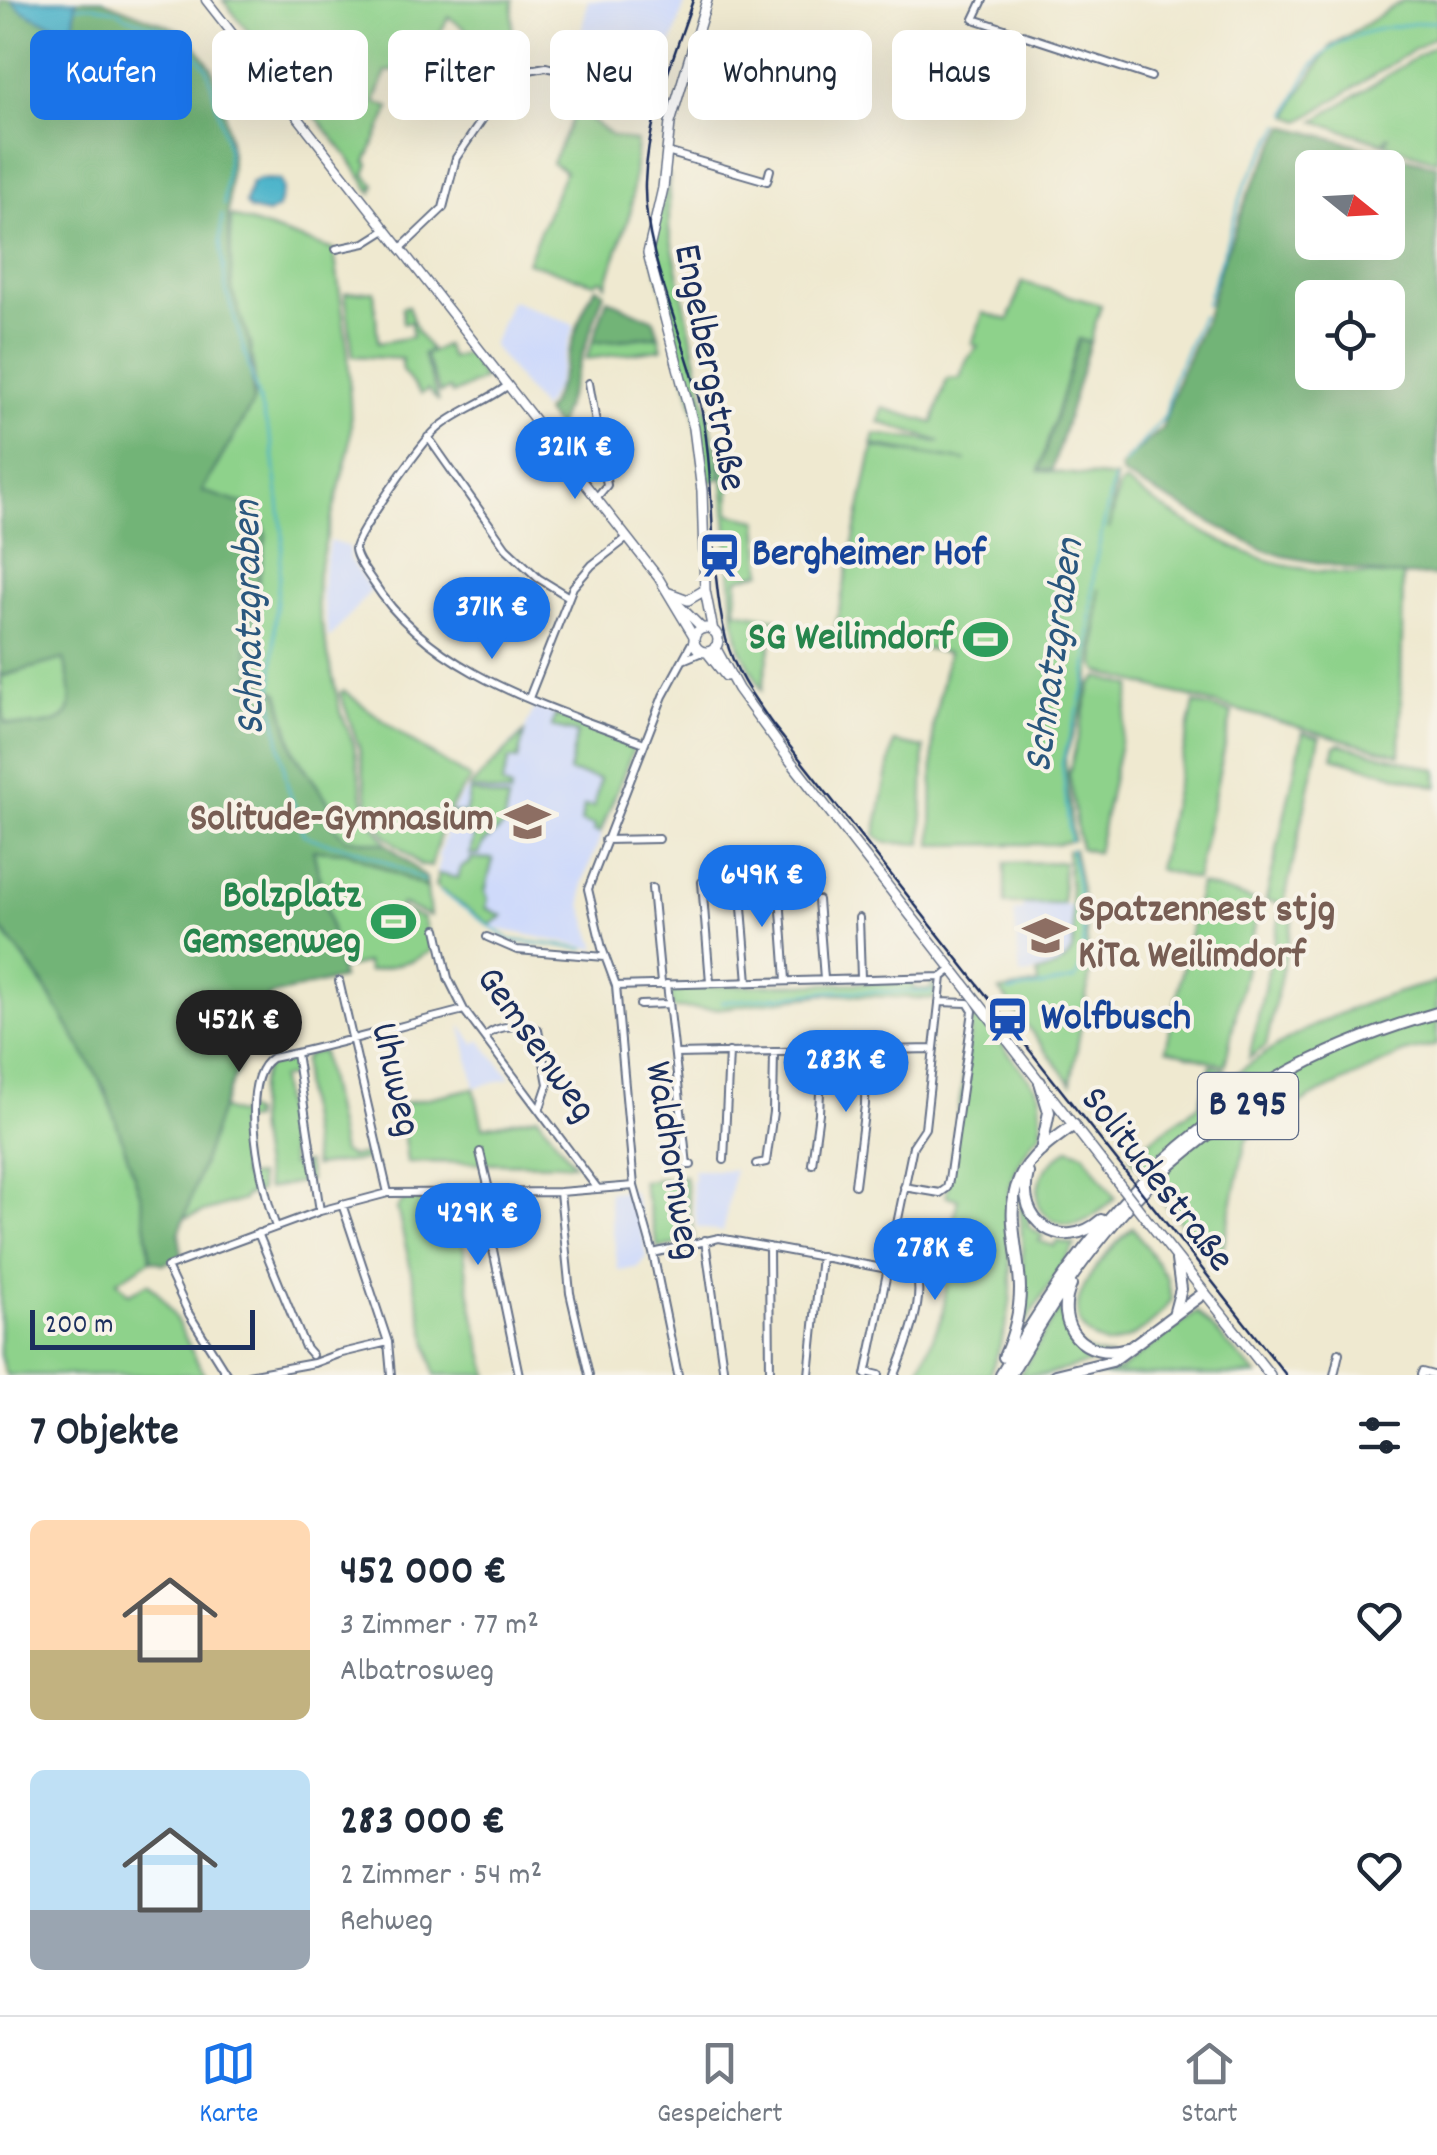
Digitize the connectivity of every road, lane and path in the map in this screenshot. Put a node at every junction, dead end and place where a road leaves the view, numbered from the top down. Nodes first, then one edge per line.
1 (206, 0) edge
2 (707, 0) edge
3 (983, 0) edge
4 (550, 68) edge
5 (1151, 76) dead end
6 (666, 152) junction
7 (770, 170) dead end
8 (384, 231) junction
9 (336, 249) dead end
10 (400, 249) junction
11 (588, 383) dead end
12 (508, 386) junction
13 (428, 437) junction
14 (596, 498) junction
15 (627, 538) junction
16 (706, 593) junction
17 (670, 596) junction
18 (569, 597) junction
19 (706, 630) junction
20 (694, 638) junction
21 (708, 650) junction
22 (682, 661) junction
23 (529, 698) junction
24 (644, 743) junction
25 (660, 839) dead end
26 (605, 840) junction
27 (778, 869) dead end
28 (702, 882) dead end
29 (740, 882) dead end
30 (652, 888) dead end
31 (818, 900) dead end
32 (860, 918) dead end
33 (436, 929) dead end
34 (486, 936) dead end
35 (606, 957) junction
36 (952, 969) junction
37 (942, 977) junction
38 (861, 978) junction
39 (824, 979) junction
40 (786, 980) junction
41 (340, 981) dead end
42 (710, 982) junction
43 (748, 982) junction
44 (664, 984) junction
45 (616, 986) junction
46 (939, 1002) junction
47 (669, 1004) junction
48 (640, 1006) dead end
49 (464, 1010) junction
50 (1437, 1013) edge
51 (486, 1036) junction
52 (352, 1042) junction
53 (866, 1048) junction
54 (934, 1049) junction
55 (822, 1050) junction
56 (729, 1052) junction
57 (774, 1052) junction
58 (296, 1053) junction
59 (675, 1054) junction
60 (1319, 1059) junction
61 (1040, 1082) junction
62 (540, 1108) junction
63 (1074, 1125) junction
64 (480, 1152) dead end
65 (1040, 1152) junction
66 (724, 1160) dead end
67 (1031, 1163) junction
68 (756, 1164) dead end
69 (812, 1164) dead end
70 (691, 1165) dead end
71 (854, 1184) dead end
72 (634, 1186) junction
73 (904, 1187) junction
74 (598, 1190) junction
75 (560, 1192) junction
76 (388, 1193) junction
77 (490, 1194) junction
78 (342, 1204) junction
79 (320, 1211) junction
80 (1111, 1213) junction
81 (276, 1227) junction
82 (258, 1233) junction
83 (705, 1240) junction
84 (770, 1247) junction
85 (653, 1254) junction
86 (821, 1256) junction
87 (1177, 1260) junction
88 (888, 1268) junction
89 (915, 1274) junction
90 (930, 1274) dead end
91 (1072, 1275) junction
92 (1204, 1294) junction
93 (1173, 1316) junction
94 (388, 1342) junction
95 (1133, 1346) junction
96 (1338, 1353) dead end
97 (312, 1355) dead end
98 (866, 1374) edge
99 (227, 1375) edge
100 (248, 1375) edge
101 (391, 1375) edge
102 (519, 1375) edge
103 (589, 1375) edge
104 (678, 1375) edge
105 (724, 1375) edge
106 (770, 1375) edge
107 (809, 1375) edge
108 (879, 1375) edge
109 (894, 1375) edge
110 (1001, 1375) edge
111 (1010, 1375) edge
112 (1055, 1375) edge
113 (1270, 1375) edge
114 (1334, 1375) edge
115 (1421, 1375) edge
116 (1433, 1375) edge

1 - 8 street
2 - 6 main road, Engelbergstraße
3 - 5 street
4 - 10 street
6 - 7 street
6 - 16 main road, Engelbergstraße
8 - 9 street
8 - 10 street
10 - 12 street
11 - 14 street
12 - 13 street
12 - 14 street
13 - 18 street
13 - 23 street
14 - 15 street
15 - 17 street
15 - 18 street
16 - 17 main road
16 - 19 main road, Engelbergstraße
17 - 19 street
17 - 20 street
18 - 23 street
19 - 20 main road
19 - 21 main road, Engelbergstraße
20 - 21 main road, Solitudestraße
20 - 22 street, Waldhornweg
21 - 22 street
21 - 36 main road, Solitudestraße
22 - 24 street, Waldhornweg
23 - 24 street
24 - 26 street, Waldhornweg
25 - 26 street
26 - 35 street, Waldhornweg
27 - 40 street
28 - 42 street
29 - 43 street
30 - 44 street
31 - 39 street
32 - 38 street
33 - 49 street, Gemsenweg
34 - 35 street
35 - 45 street, Waldhornweg
36 - 37 street
36 - 61 main road, Solitudestraße
37 - 38 street
37 - 46 street
38 - 39 street
39 - 40 street
40 - 43 street
41 - 52 street, Uhuweg
42 - 43 street
42 - 44 street
44 - 45 street
44 - 47 street
45 - 72 street, Waldhornweg
46 - 54 street
46 - 73 street
47 - 48 street
47 - 59 street
49 - 51 street, Gemsenweg
49 - 52 street
50 - 60 main road, B 295
51 - 62 street, Gemsenweg
51 - 62 street
52 - 58 street
52 - 76 street, Uhuweg
53 - 54 street
53 - 55 street
53 - 71 street
54 - 73 street
55 - 57 street
55 - 69 street
56 - 57 street
56 - 59 street
56 - 66 street
57 - 68 street
58 - 79 street
58 - 81 street
59 - 70 street
60 - 80 main road, B 295
60 - 91 main road, B 295
61 - 63 main road, Solitudestraße
61 - 65 main road
62 - 74 street, Gemsenweg
63 - 65 main road, B 295
63 - 87 main road, Solitudestraße, bridge
64 - 77 street
65 - 67 main road, B 295
67 - 80 main road, B 295
67 - 110 main road, B 295
72 - 74 street
72 - 85 street, Waldhornweg
73 - 88 street
74 - 75 street
75 - 77 street
75 - 103 street
76 - 77 street
76 - 78 street
77 - 102 street
78 - 79 street
78 - 94 street
79 - 81 street
80 - 110 main road, B 295
81 - 82 street
82 - 97 street
82 - 99 street
83 - 84 street
83 - 85 street
83 - 105 street
84 - 86 street
84 - 106 street
85 - 104 street, Waldhornweg
86 - 88 street
86 - 107 street
87 - 92 main road, Solitudestraße
87 - 93 main road
88 - 89 street
88 - 98 street
89 - 90 street
89 - 109 street
91 - 95 main road
91 - 111 main road, B 295
92 - 93 main road
92 - 113 main road, Solitudestraße
93 - 95 main road
94 - 100 street
94 - 101 street
95 - 112 main road
96 - 114 street
98 - 108 street
115 - 116 street

